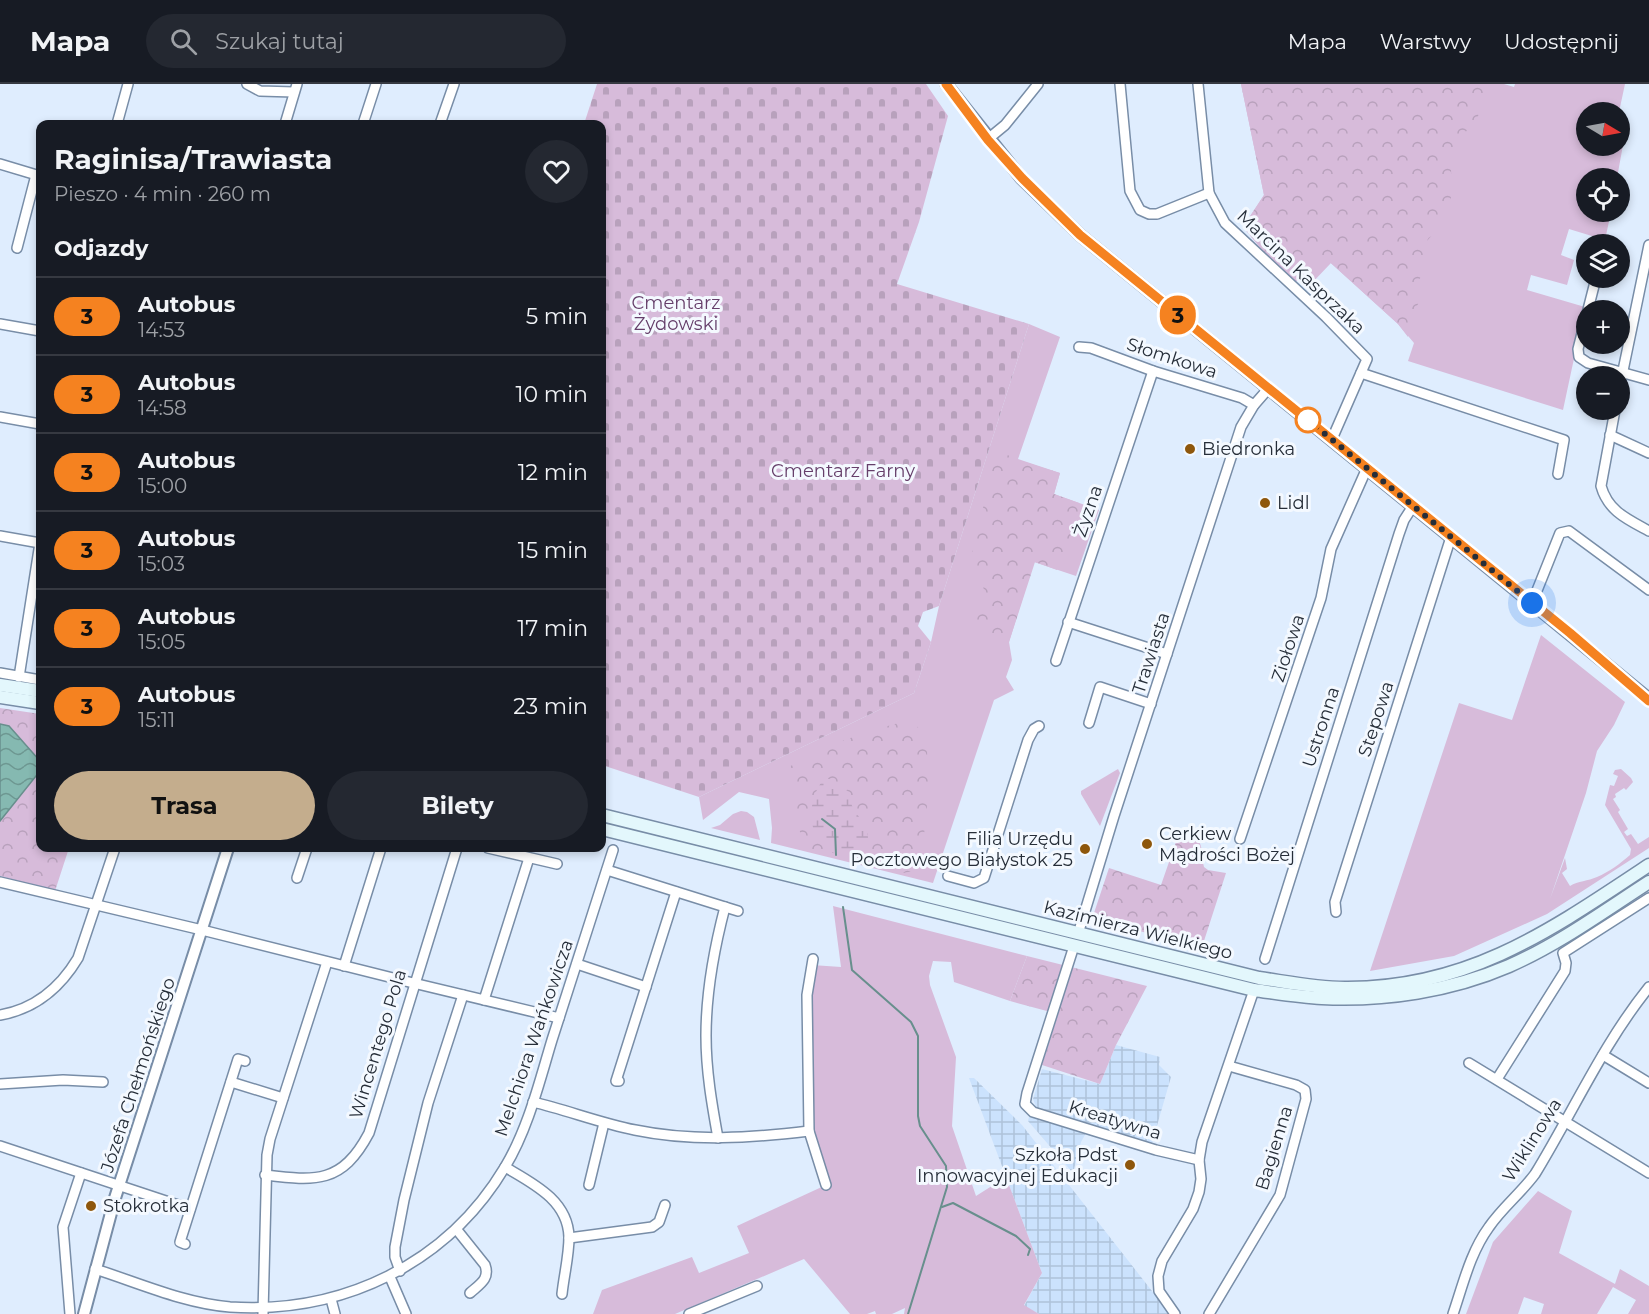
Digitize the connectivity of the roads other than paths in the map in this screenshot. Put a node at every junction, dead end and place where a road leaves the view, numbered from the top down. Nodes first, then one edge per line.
1 (128, 84) edge
2 (247, 84) edge
3 (376, 84) edge
4 (454, 84) edge
5 (946, 84) edge
6 (1038, 84) edge
7 (1120, 84) edge
8 (1198, 84) edge
9 (296, 88) edge
10 (118, 120) edge
11 (286, 120) edge
12 (364, 120) edge
13 (441, 120) edge
14 (988, 140) junction
15 (0, 164) edge
16 (36, 174) edge
17 (36, 182) edge
18 (1209, 194) junction
19 (1649, 245) edge
20 (16, 248) dead end
21 (1593, 288) edge
22 (1638, 302) junction
23 (1649, 306) edge
24 (0, 324) edge
25 (36, 331) edge
26 (1079, 347) dead end
27 (1601, 366) edge
28 (1624, 366) edge
29 (1153, 371) junction
30 (1361, 373) junction
31 (1630, 373) edge
32 (1649, 380) edge
33 (1268, 389) junction
34 (1254, 405) junction
35 (0, 417) edge
36 (1613, 420) edge
37 (36, 423) edge
38 (1610, 435) junction
39 (1332, 440) junction
40 (1649, 453) edge
41 (1367, 468) junction
42 (1558, 474) dead end
43 (1413, 506) junction
44 (1649, 531) edge
45 (0, 536) edge
46 (1451, 537) junction
47 (36, 542) edge
48 (36, 570) edge
49 (1649, 590) edge
50 (1532, 603) junction
51 (1068, 622) junction
52 (1167, 654) junction
53 (1056, 661) dead end
54 (0, 674) edge
55 (20, 676) junction
56 (36, 679) edge
57 (0, 685) edge
58 (36, 690) edge
59 (0, 697) edge
60 (1648, 698) edge
61 (36, 702) edge
62 (1151, 704) junction
63 (1089, 723) dead end
64 (1039, 726) dead end
65 (606, 816) edge
66 (606, 830) edge
67 (1240, 839) dead end
68 (613, 850) dead end
69 (114, 852) edge
70 (227, 852) edge
71 (306, 852) edge
72 (380, 852) edge
73 (456, 852) edge
74 (504, 852) edge
75 (760, 855) junction
76 (529, 858) junction
77 (557, 864) dead end
78 (1649, 866) edge
79 (753, 867) junction
80 (607, 870) junction
81 (948, 876) dead end
82 (297, 878) dead end
83 (0, 882) edge
84 (1649, 882) edge
85 (676, 892) junction
86 (1649, 898) edge
87 (96, 906) junction
88 (725, 907) junction
89 (738, 911) dead end
90 (1336, 912) dead end
91 (983, 917) junction
92 (202, 930) junction
93 (1076, 940) junction
94 (813, 958) dead end
95 (1265, 959) dead end
96 (327, 962) junction
97 (577, 964) junction
98 (344, 966) junction
99 (416, 984) junction
100 (646, 987) junction
101 (1649, 987) edge
102 (1254, 990) junction
103 (463, 995) junction
104 (484, 1000) junction
105 (0, 1015) edge
106 (559, 1018) junction
107 (1603, 1055) junction
108 (245, 1061) dead end
109 (1469, 1063) dead end
110 (1229, 1066) junction
111 (1497, 1079) junction
112 (619, 1081) dead end
113 (103, 1082) dead end
114 (231, 1082) junction
115 (1649, 1083) edge
116 (0, 1084) edge
117 (283, 1098) junction
118 (533, 1102) junction
119 (1025, 1104) joint
120 (1565, 1120) junction
121 (604, 1123) junction
122 (809, 1131) junction
123 (718, 1138) junction
124 (0, 1146) edge
125 (1199, 1160) junction
126 (505, 1167) junction
127 (81, 1173) junction
128 (1649, 1173) edge
129 (265, 1175) junction
130 (119, 1185) junction
131 (589, 1185) dead end
132 (826, 1185) dead end
133 (665, 1205) dead end
134 (190, 1209) junction
135 (457, 1230) junction
136 (569, 1238) junction
137 (186, 1244) dead end
138 (95, 1269) junction
139 (400, 1271) junction
140 (390, 1277) junction
141 (757, 1286) dead end
142 (470, 1293) dead end
143 (562, 1294) dead end
144 (331, 1299) junction
145 (263, 1311) edge
146 (70, 1314) edge
147 (84, 1314) edge
148 (335, 1314) edge
149 (406, 1314) edge
150 (689, 1314) edge
151 (1175, 1314) edge
152 (1209, 1314) edge
153 (1454, 1314) edge

1 - 10 street
2 - 9 street
3 - 12 street
4 - 13 street
5 - 14 street
6 - 14 street
7 - 18 street
8 - 18 street, Marcina Kasprzaka
9 - 11 street
14 - 33 street
15 - 16 street
17 - 20 street
18 - 30 street, Marcina Kasprzaka
19 - 22 street
21 - 27 street
22 - 23 street
22 - 28 street
24 - 25 street
26 - 29 street, Słomkowa
29 - 34 street, Słomkowa
29 - 51 street, Żyzna
30 - 39 street
30 - 42 street
31 - 32 street
33 - 34 street, Trawiasta
33 - 39 street
34 - 52 street, Trawiasta
35 - 37 street
36 - 38 street
38 - 40 street
38 - 44 street
39 - 41 street
41 - 43 street
41 - 67 street, Ziołowa
43 - 46 street
43 - 95 street, Ustronna
45 - 47 street
46 - 50 street
46 - 90 street, Stepowa
48 - 55 street
49 - 50 street
50 - 60 street
51 - 52 street
51 - 53 street, Żyzna
52 - 62 street, Trawiasta
54 - 55 street
55 - 56 street
57 - 58 main road
59 - 61 main road
62 - 63 street
62 - 93 street, Trawiasta
64 - 81 street
65 - 75 main road, Kazimierza Wielkiego
66 - 79 main road, Kazimierza Wielkiego
68 - 80 street, Melchiora Wańkowicza
69 - 87 street
70 - 92 street, Józefa Chełmońskiego
71 - 82 street
72 - 98 street
73 - 99 street, Wincentego Pola
74 - 76 street
75 - 79 main road
75 - 91 main road, Kazimierza Wielkiego
76 - 77 street
76 - 104 street
78 - 93 main road, Kazimierza Wielkiego
79 - 91 main road, Kazimierza Wielkiego
80 - 85 street
80 - 97 street, Melchiora Wańkowicza
83 - 87 street
84 - 102 main road, Kazimierza Wielkiego
85 - 88 street
85 - 100 street
86 - 111 street
87 - 92 street
87 - 105 street
88 - 89 street
88 - 123 street
91 - 93 main road, Kazimierza Wielkiego
92 - 96 street
92 - 130 street, Józefa Chełmońskiego
93 - 102 main road, Kazimierza Wielkiego
93 - 119 street, Trawiasta
94 - 122 street
96 - 98 street
96 - 117 street
97 - 100 street
97 - 106 street, Melchiora Wańkowicza
98 - 99 street
99 - 103 street
99 - 129 street, Wincentego Pola
100 - 112 street
101 - 107 street, Wiklinowa
102 - 110 street
103 - 104 street
103 - 139 street
104 - 106 street
106 - 118 street, Melchiora Wańkowicza
107 - 115 street
107 - 120 street, Wiklinowa
108 - 114 street
109 - 111 street
110 - 125 street
110 - 152 street, Bagienna
111 - 120 street
113 - 116 street
114 - 117 street
114 - 134 street
117 - 129 street
118 - 121 street
118 - 126 street, Melchiora Wańkowicza
119 - 125 street, Kreatywna
120 - 128 street
120 - 153 street, Wiklinowa
121 - 123 street
121 - 131 street
122 - 123 street
122 - 132 street
124 - 127 street
125 - 151 street
126 - 135 street, Melchiora Wańkowicza
126 - 136 street
127 - 130 street
127 - 146 street
129 - 145 street
130 - 134 street
130 - 138 street, Józefa Chełmońskiego
133 - 136 street
134 - 137 street
135 - 139 street, Melchiora Wańkowicza
135 - 142 street
136 - 143 street
138 - 145 street, Melchiora Wańkowicza
138 - 147 street, Józefa Chełmońskiego
139 - 140 street, Melchiora Wańkowicza
140 - 144 street, Melchiora Wańkowicza
140 - 149 street
141 - 150 street
144 - 145 street, Melchiora Wańkowicza
144 - 148 street

